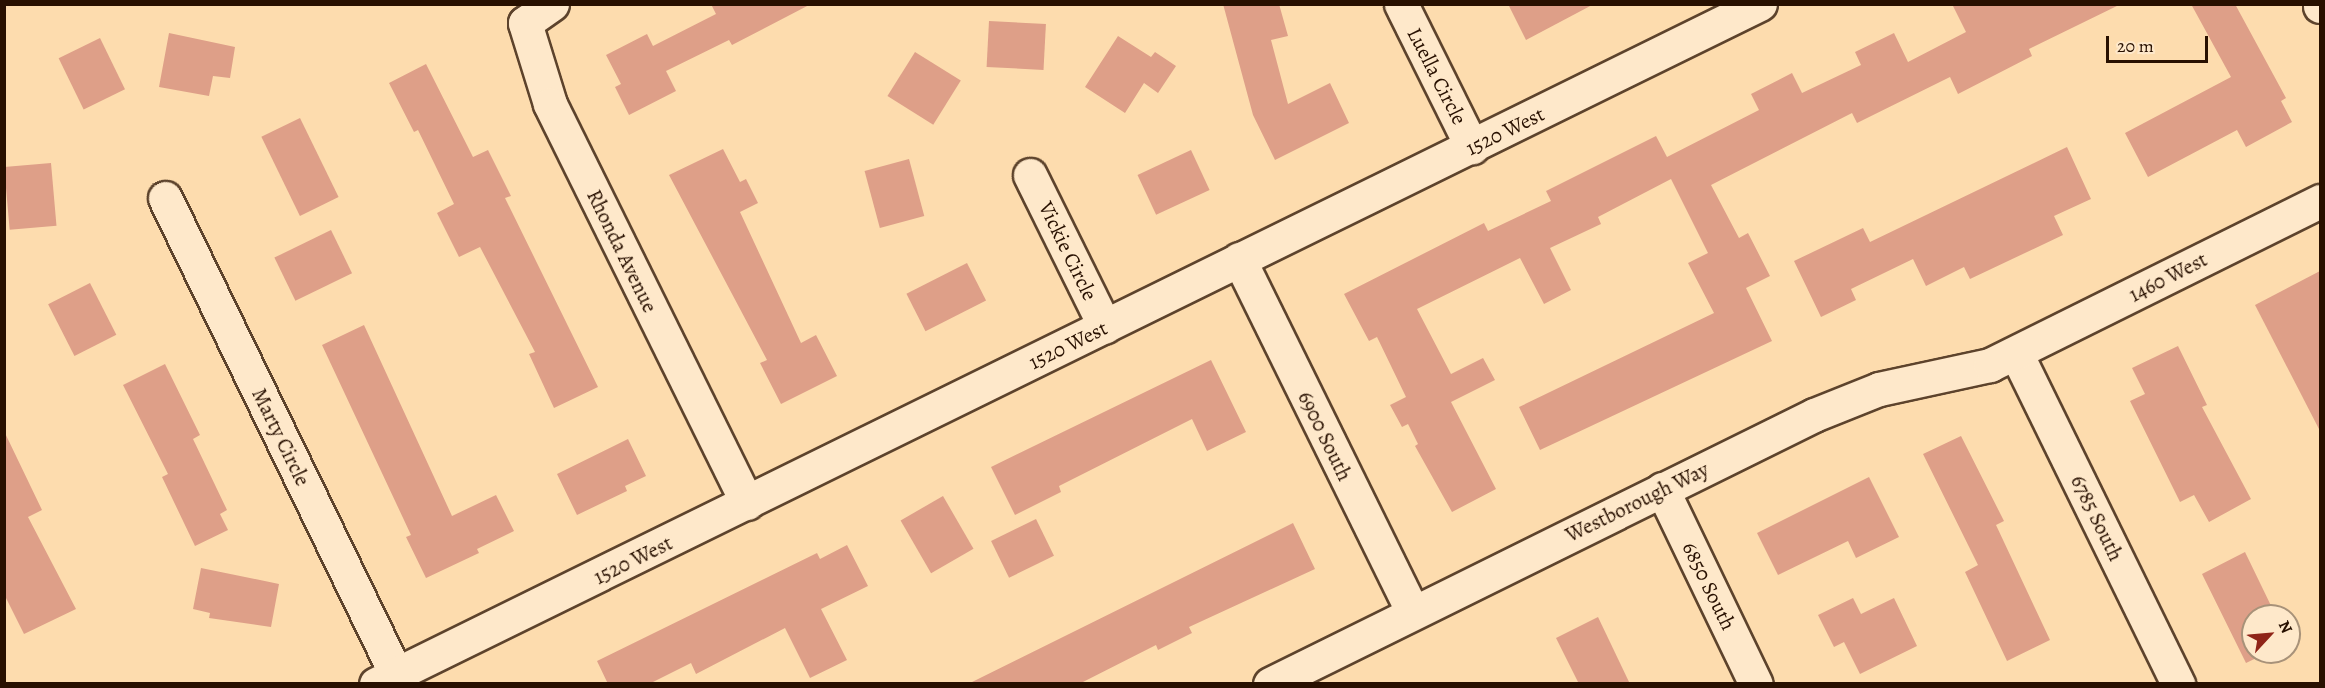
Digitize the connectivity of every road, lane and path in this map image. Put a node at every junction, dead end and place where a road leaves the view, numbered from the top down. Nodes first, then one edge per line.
1 (552, 4) edge
2 (1401, 4) edge
3 (1760, 4) edge
4 (1472, 147) junction
5 (1030, 175) dead end
6 (165, 198) dead end
7 (2320, 201) edge
8 (1239, 260) junction
9 (1105, 327) junction
10 (2016, 353) junction
11 (1662, 489) junction
12 (747, 503) junction
13 (1413, 613) junction
14 (1314, 674) edge
15 (387, 680) edge
16 (1270, 684) edge
17 (1756, 684) edge
18 (2178, 684) edge

1 - 12 street, Rhonda Avenue
2 - 4 street, Luella Circle
3 - 4 street, 1520 West
4 - 8 street, 1520 West
5 - 9 street, Vickie Circle
6 - 15 street, Marty Circle
7 - 10 street, 1460 West
8 - 9 street, 1520 West
8 - 13 street, 6900 South
9 - 12 street, 1520 West
10 - 11 street, Westborough Way
10 - 18 street, 6785 South
11 - 13 street, Westborough Way
11 - 17 street, 6850 South
12 - 15 street, 1520 West
13 - 14 street, Westborough Way
14 - 16 street, Westborough Way

